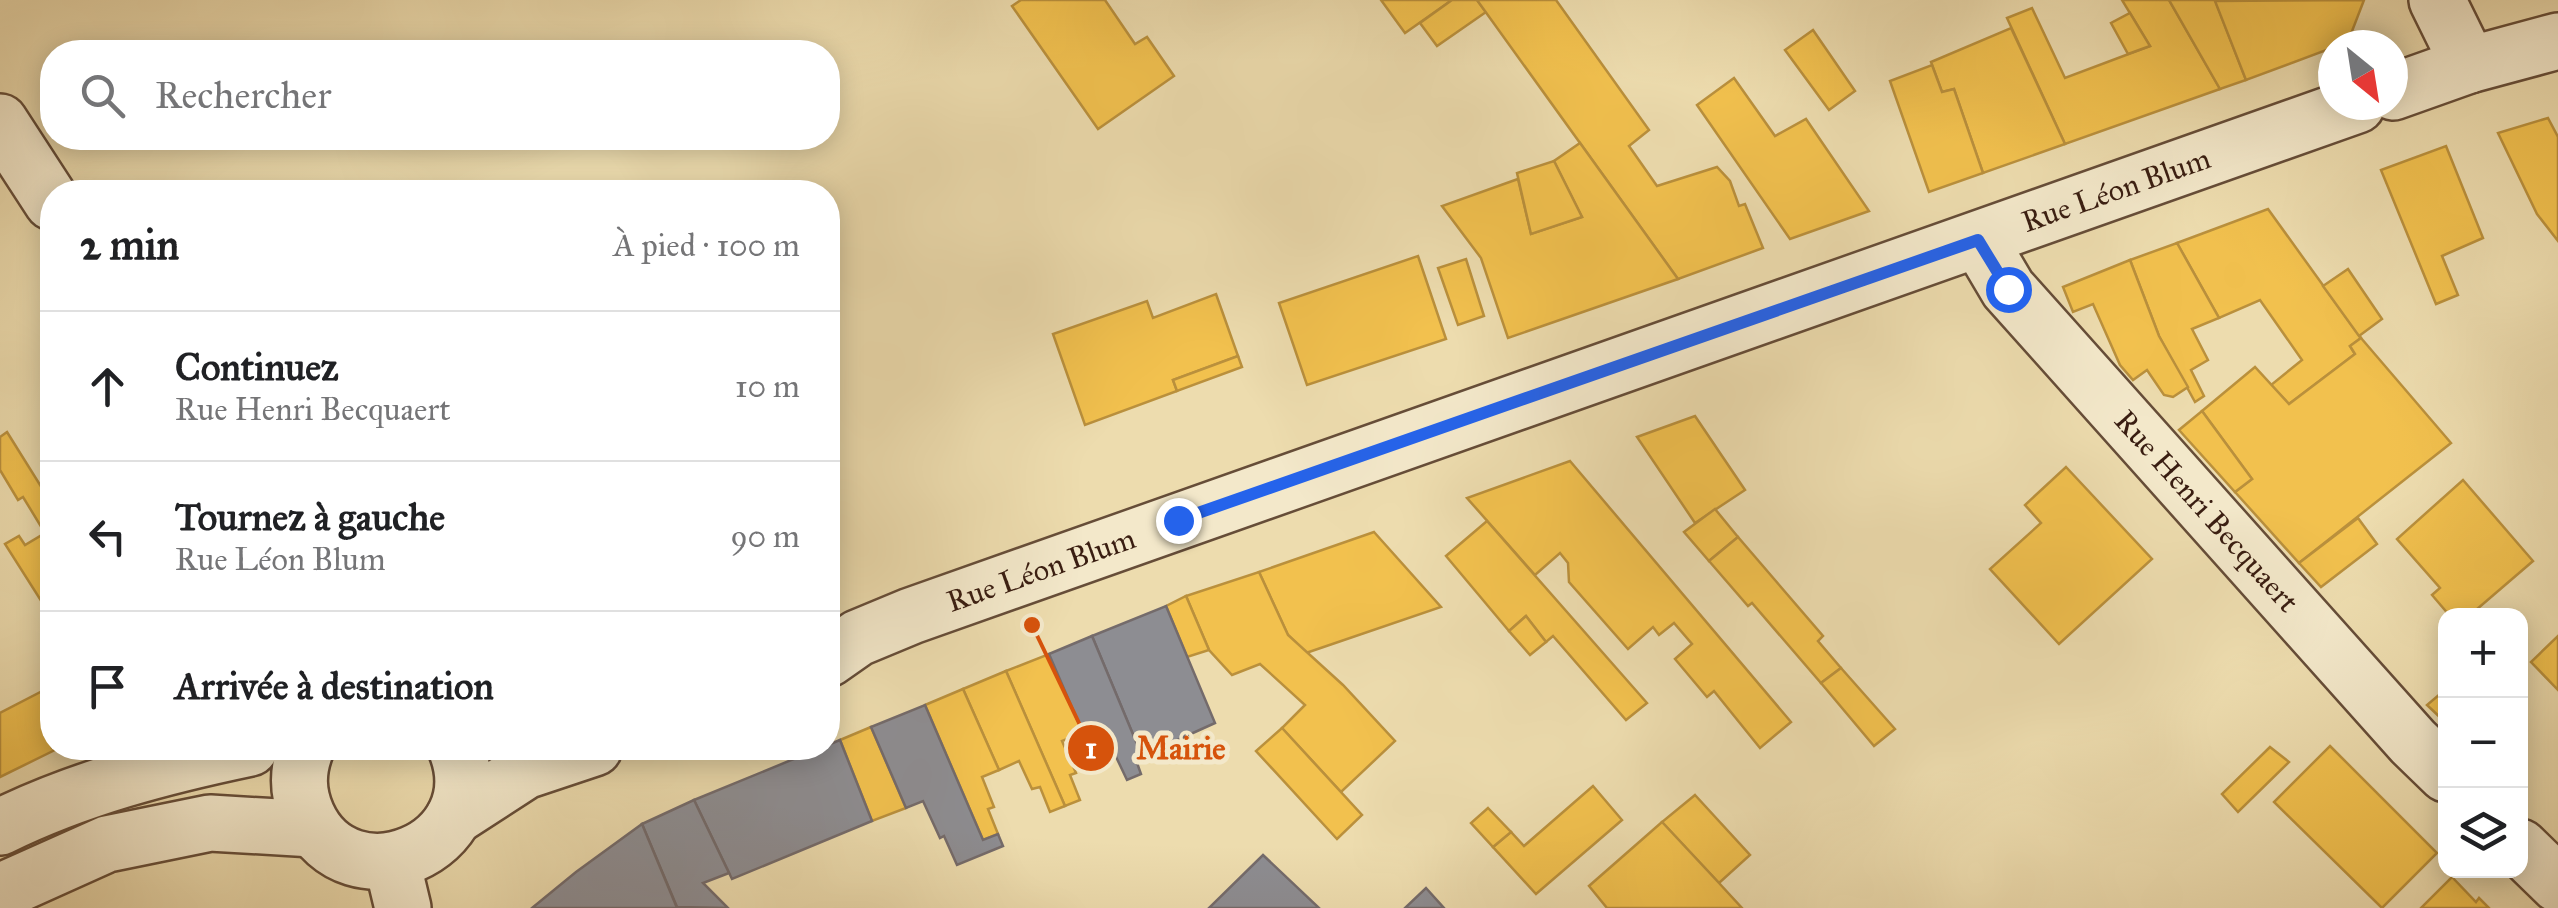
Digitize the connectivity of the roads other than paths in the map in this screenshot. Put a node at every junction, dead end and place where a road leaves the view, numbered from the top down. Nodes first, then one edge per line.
1 (2436, 0) edge
2 (2558, 42) edge
3 (2469, 65) junction
4 (2408, 87) edge
5 (2318, 119) edge
6 (0, 122) edge
7 (40, 184) edge
8 (1978, 240) junction
9 (840, 644) edge
10 (194, 760) edge
11 (301, 760) edge
12 (461, 760) edge
13 (559, 760) edge
14 (2438, 766) edge
15 (454, 817) junction
16 (0, 827) edge
17 (313, 828) junction
18 (2528, 855) edge
19 (2558, 884) edge
20 (398, 885) edge
21 (0, 892) edge

1 - 3 street
2 - 3 street
3 - 4 street
5 - 8 street, Rue Léon Blum
6 - 7 street
8 - 9 street, Rue Léon Blum
8 - 14 street, Rue Henri Becquaert
10 - 16 street
11 - 17 street
12 - 15 street
13 - 15 street
15 - 20 street
17 - 20 street
17 - 21 street
18 - 19 street

